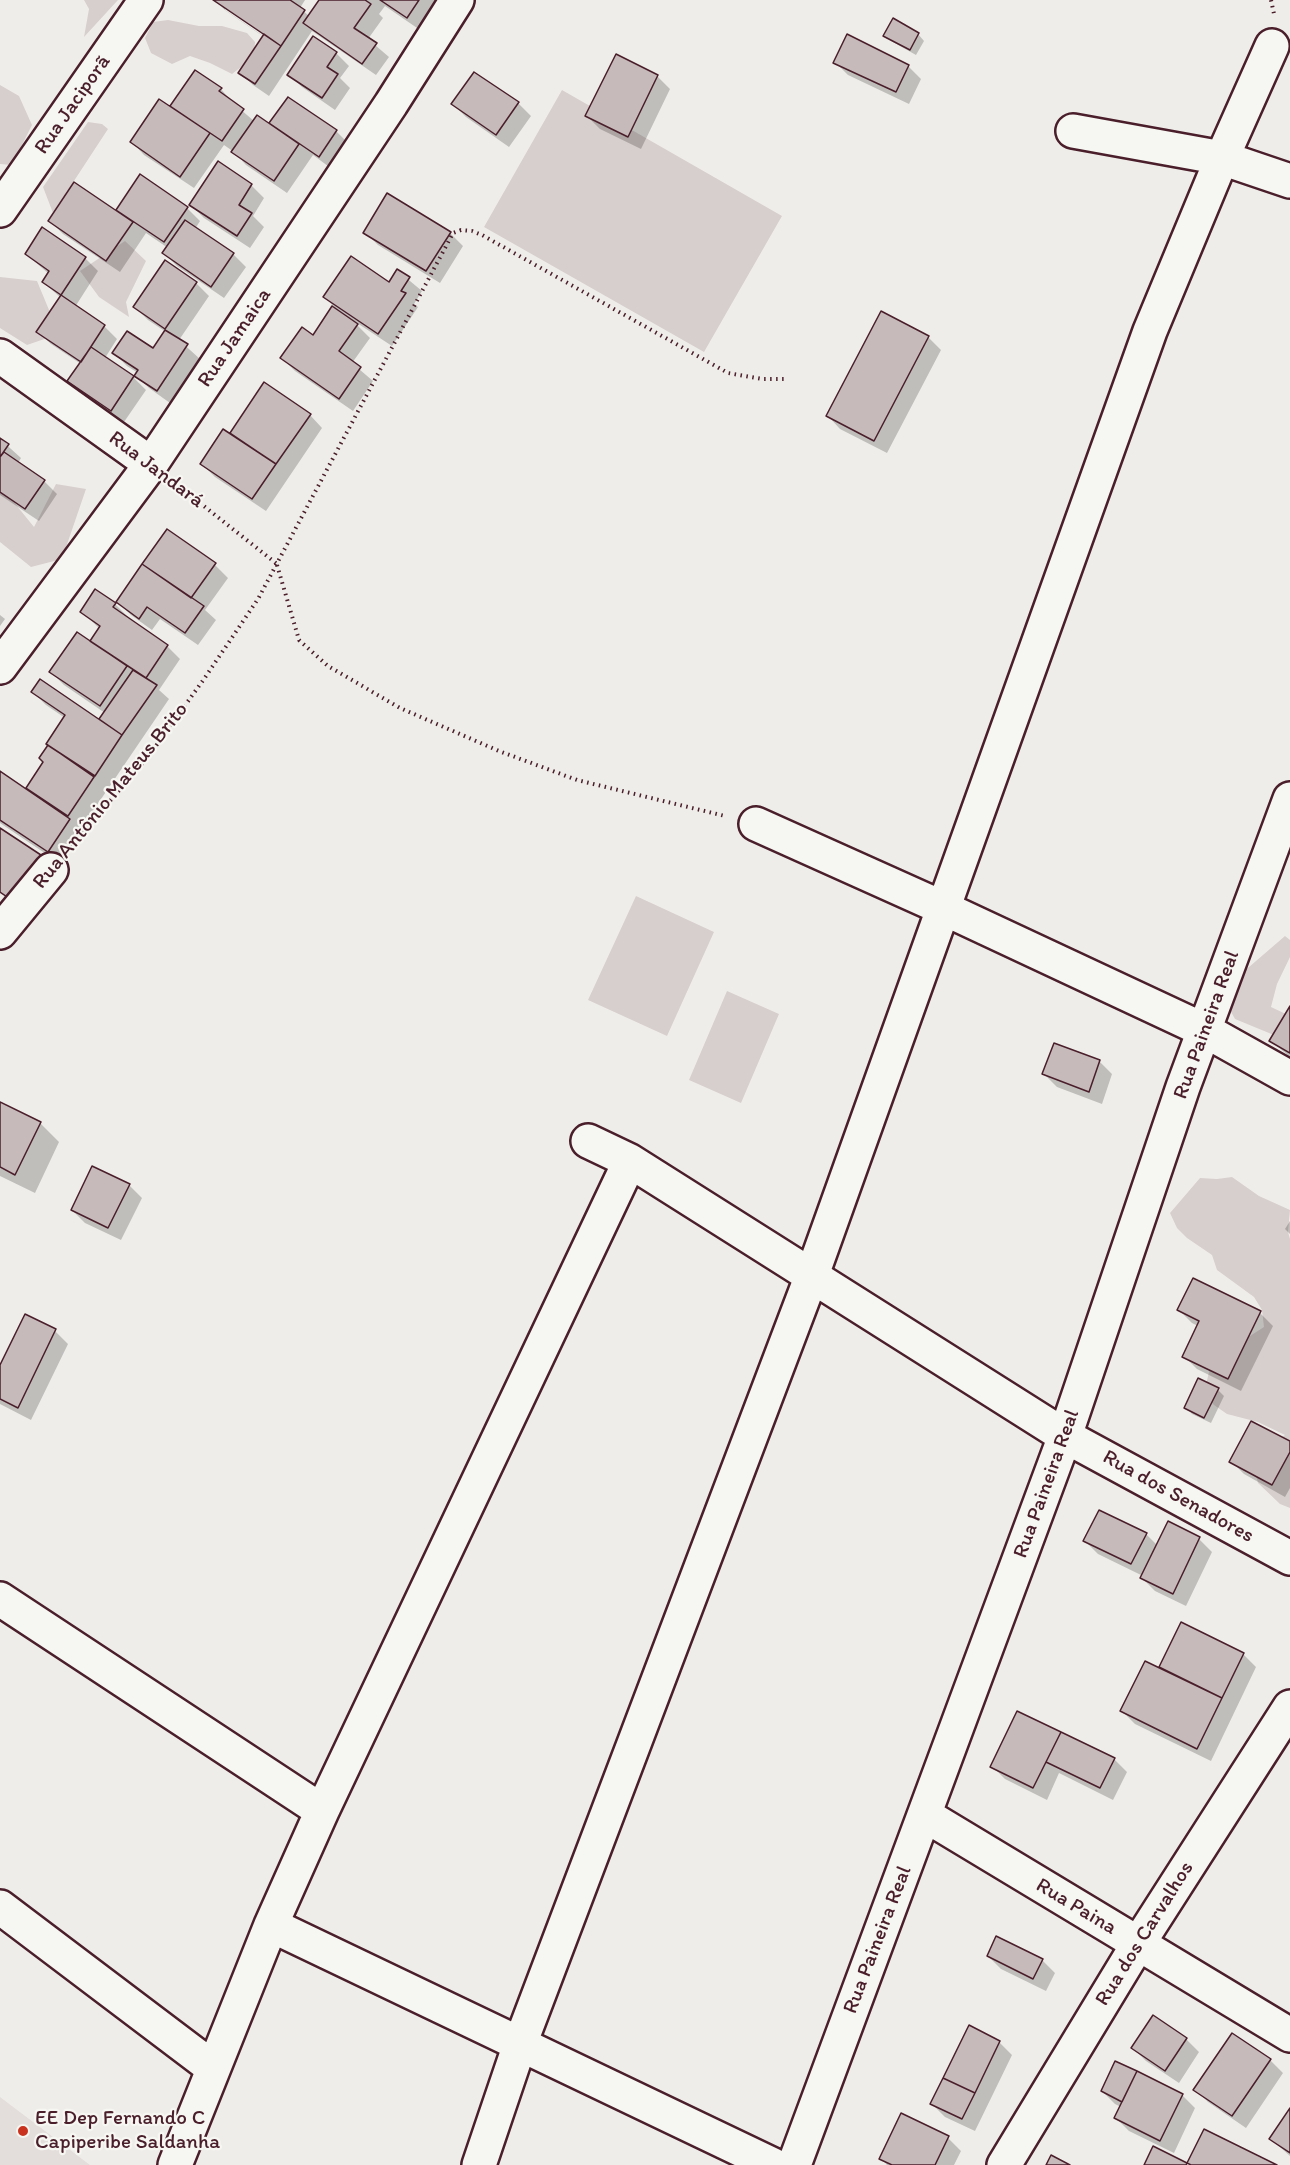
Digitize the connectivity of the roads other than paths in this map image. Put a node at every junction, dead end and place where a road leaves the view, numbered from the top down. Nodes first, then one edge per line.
1 (146, 0) edge
2 (457, 0) edge
3 (1272, 46) dead end
4 (1073, 131) dead end
5 (1222, 158) junction
6 (1290, 181) edge
7 (0, 210) edge
8 (0, 356) edge
9 (151, 464) junction
10 (0, 667) edge
11 (1290, 799) edge
12 (756, 824) road end
13 (51, 870) road end
14 (943, 908) junction
15 (0, 932) edge
16 (1206, 1031) junction
17 (1290, 1078) edge
18 (588, 1141) dead end
19 (630, 1161) junction
20 (812, 1275) junction
21 (1065, 1436) junction
22 (1290, 1558) edge
23 (0, 1599) edge
24 (1290, 1707) edge
25 (322, 1811) junction
26 (925, 1815) junction
27 (0, 1907) edge
28 (271, 1925) junction
29 (1138, 1944) junction
30 (1290, 2035) edge
31 (520, 2044) junction
32 (213, 2068) junction
33 (175, 2165) edge
34 (479, 2165) edge
35 (773, 2165) edge
36 (794, 2165) edge
37 (1005, 2165) edge

1 - 7 street, Rua Jaciporã
2 - 9 street, Rua Jamaica
3 - 5 street
4 - 5 street
5 - 6 street
5 - 14 street
8 - 9 street, Rua Jandará
9 - 10 street, Rua Jamaica
11 - 16 street, Rua Paineira Real
12 - 14 street
13 - 15 street, Rua Antônio Mateus Brito
14 - 16 street
14 - 20 street
16 - 17 street
16 - 21 street, Rua Paineira Real
18 - 19 street, Rua dos Senadores
19 - 20 street, Rua dos Senadores
19 - 25 street
20 - 21 street, Rua dos Senadores
20 - 31 street
21 - 22 street, Rua dos Senadores
21 - 26 street, Rua Paineira Real
23 - 25 street
24 - 29 street, Rua dos Carvalhos
25 - 28 street
26 - 29 street, Rua Paina
26 - 36 street, Rua Paineira Real
27 - 32 street
28 - 31 street
28 - 32 street
29 - 30 street, Rua Paina
29 - 37 street, Rua dos Carvalhos
31 - 34 street
31 - 35 street
32 - 33 street

